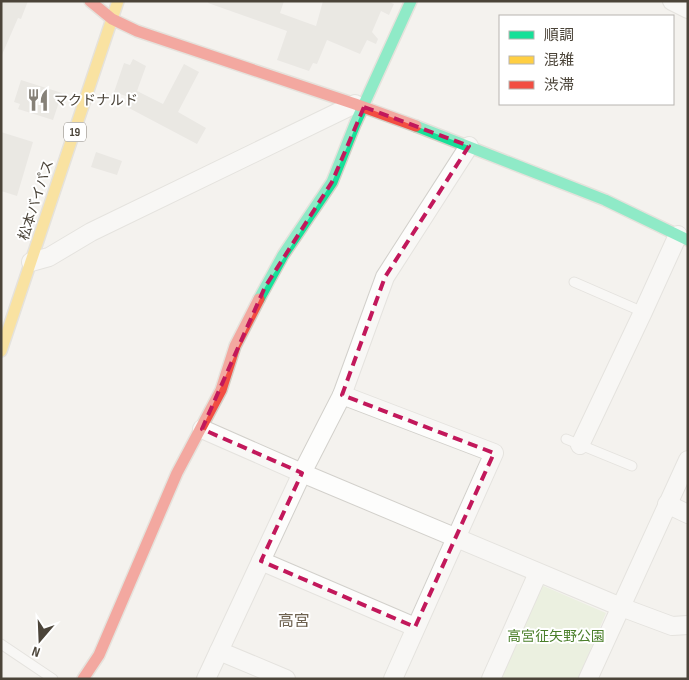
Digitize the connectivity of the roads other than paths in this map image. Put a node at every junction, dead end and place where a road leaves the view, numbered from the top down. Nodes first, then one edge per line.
1 (90, 1) edge
2 (118, 1) edge
3 (411, 1) edge
4 (672, 1) edge
5 (688, 9) edge
6 (112, 19) junction
7 (360, 105) junction
8 (469, 146) junction
9 (683, 237) edge
10 (31, 262) junction
11 (574, 282) dead end
12 (643, 312) junction
13 (1, 351) edge
14 (342, 395) junction
15 (202, 429) junction
16 (573, 442) joint
17 (688, 460) edge
18 (632, 466) dead end
19 (302, 473) junction
20 (667, 504) junction
21 (688, 514) edge
22 (455, 538) junction
23 (261, 561) junction
24 (538, 573) junction
25 (621, 607) junction
26 (688, 625) edge
27 (415, 627) junction
28 (1, 644) edge
29 (219, 651) junction
30 (53, 679) edge
31 (83, 679) edge
32 (206, 679) edge
33 (286, 679) edge
34 (393, 679) edge
35 (491, 679) edge
36 (588, 679) edge

1 - 6 main road
2 - 6 main road, 松本バイパス / 19
3 - 7 main road
4 - 5 street
6 - 7 main road
6 - 10 main road, 松本バイパス / 19
7 - 8 main road
7 - 10 street
7 - 15 main road
8 - 9 main road
8 - 14 street
9 - 12 street
10 - 13 main road, 松本バイパス / 19
11 - 12 lane
12 - 16 street
14 - 19 street
14 - 22 street
15 - 19 street
15 - 31 main road
16 - 18 lane
17 - 20 street
19 - 22 street
19 - 23 street
20 - 21 street
20 - 25 street
22 - 24 street
22 - 27 street
23 - 27 street
23 - 29 street
24 - 25 street
24 - 35 street
25 - 26 street
25 - 36 street
27 - 34 street
28 - 30 lane
29 - 32 street
29 - 33 street

